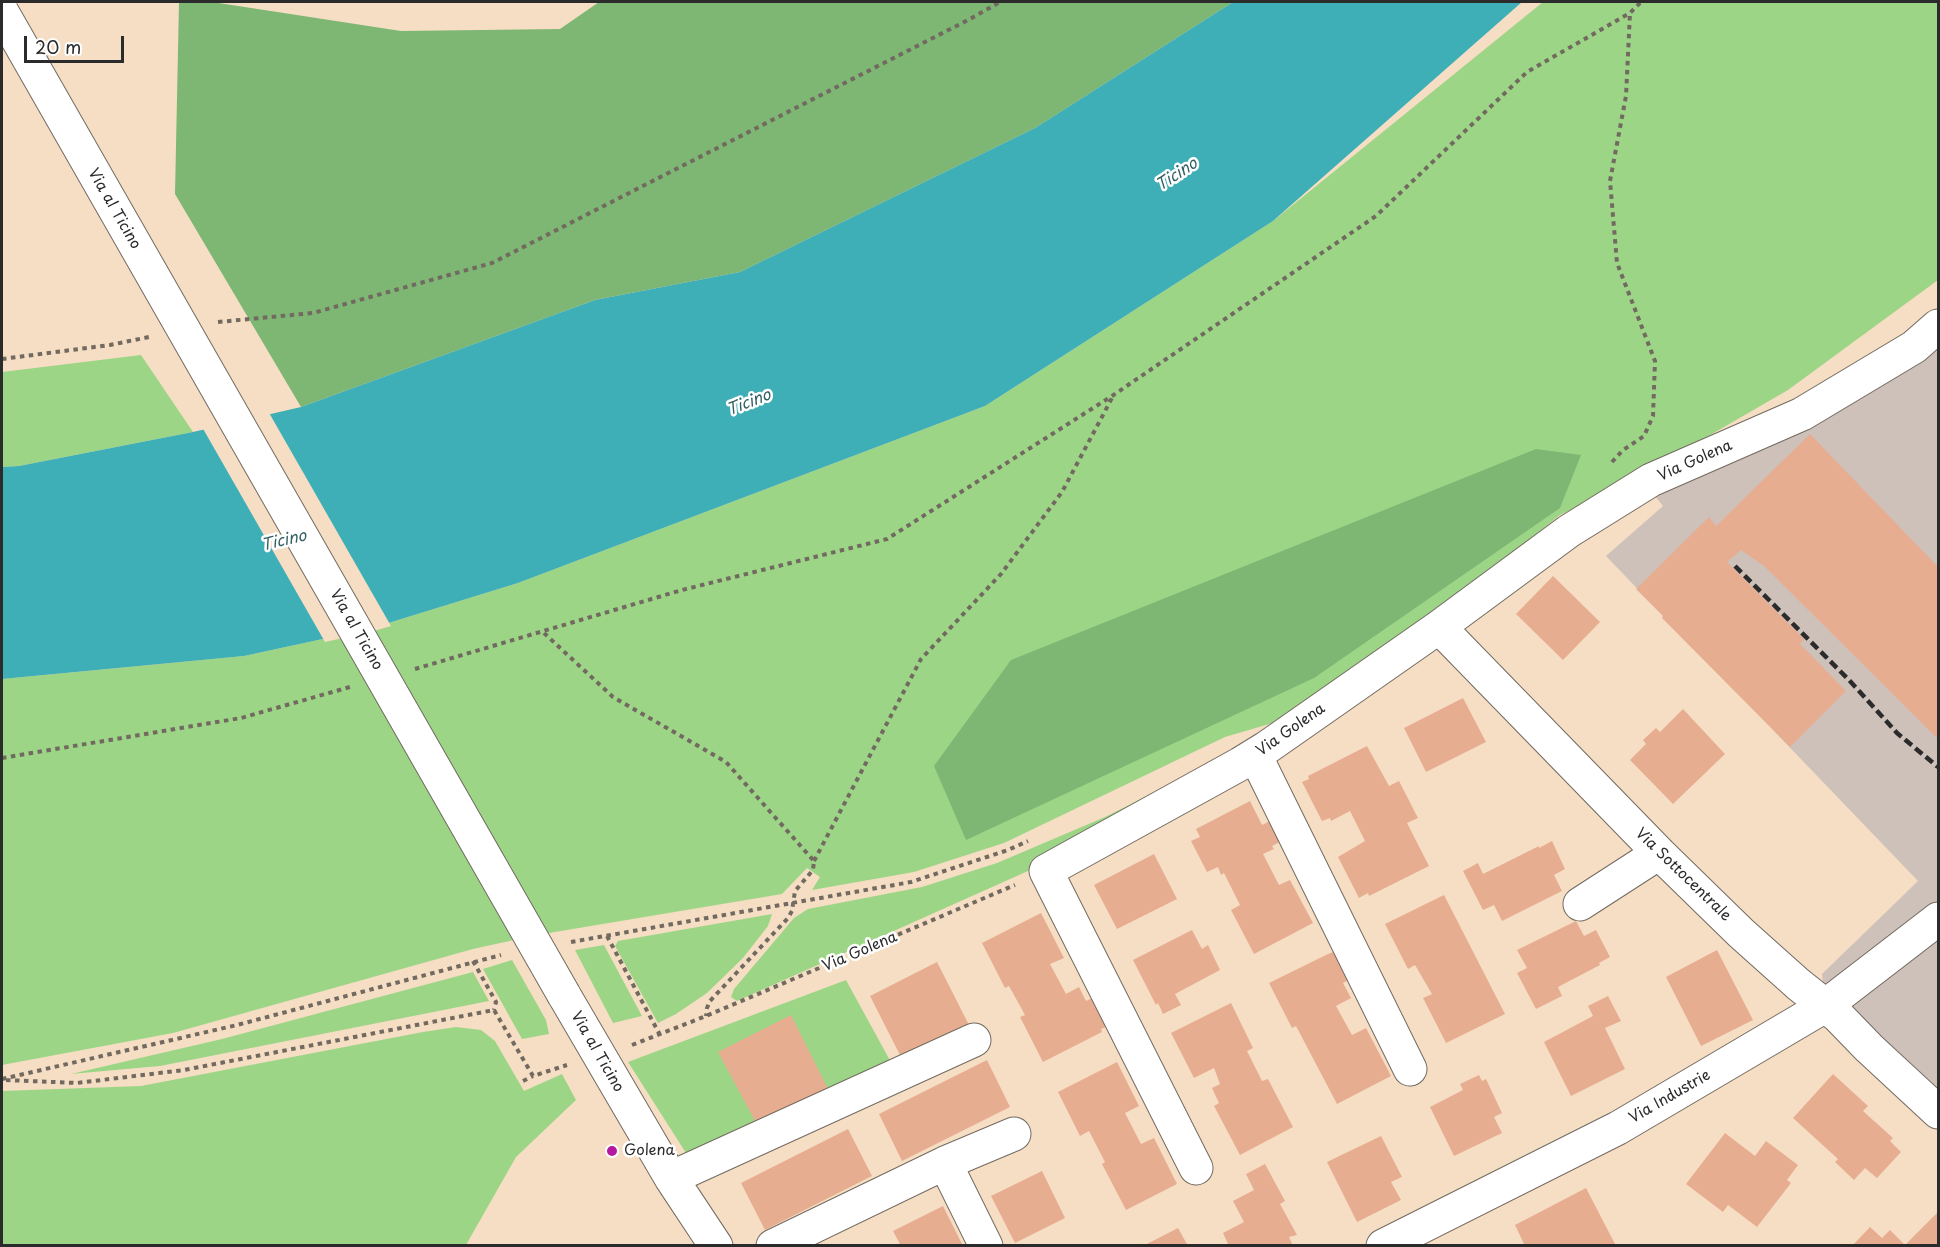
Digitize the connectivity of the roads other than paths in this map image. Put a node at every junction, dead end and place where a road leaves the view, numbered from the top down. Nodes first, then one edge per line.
1 (2, 12) edge
2 (1938, 326) edge
3 (1439, 627) junction
4 (1255, 755) junction
5 (1659, 853) junction
6 (1580, 904) dead end
7 (1938, 919) edge
8 (1825, 1006) junction
9 (974, 1040) dead end
10 (1410, 1069) dead end
11 (1938, 1112) edge
12 (1014, 1134) dead end
13 (945, 1163) junction
14 (1196, 1168) dead end
15 (671, 1178) junction
16 (716, 1245) edge
17 (773, 1245) edge
18 (986, 1245) edge
19 (1383, 1245) edge

1 - 15 street, Via al Ticino, bridge
2 - 3 street, Via Golena
3 - 4 street, Via Golena
3 - 5 street, Via Sottocentrale
4 - 10 street
4 - 14 street, Via Golena
5 - 6 street
5 - 8 street, Via Sottocentrale
7 - 8 street, Via Industrie
8 - 11 street, Via Sottocentrale
8 - 19 street, Via Industrie
9 - 15 street
12 - 13 street
13 - 17 street
13 - 18 street
15 - 16 street, Via al Ticino

